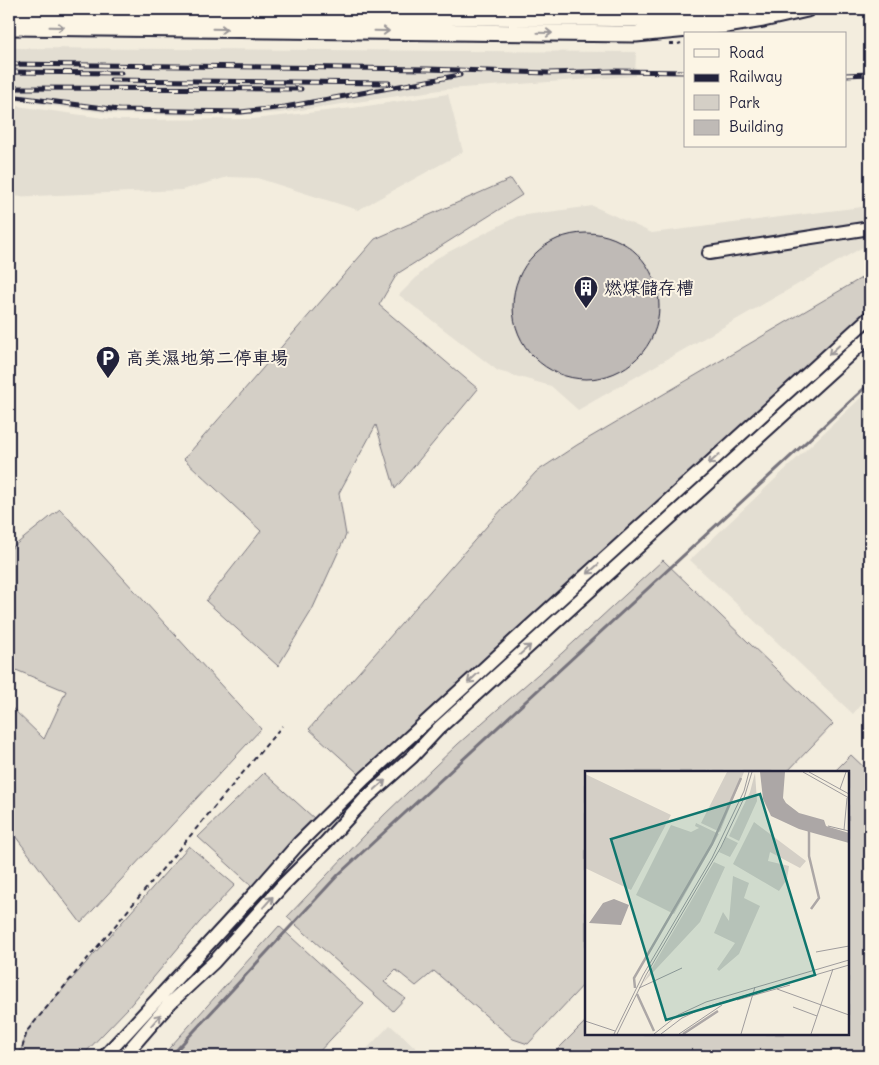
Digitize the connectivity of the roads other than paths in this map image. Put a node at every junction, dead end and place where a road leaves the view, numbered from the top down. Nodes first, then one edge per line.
1 (749, 9) edge
2 (807, 9) edge
3 (9, 13) edge
4 (345, 18) edge
5 (9, 27) edge
6 (870, 228) edge
7 (709, 253) dead end
8 (870, 317) edge
9 (870, 336) edge
10 (814, 369) junction
11 (823, 380) junction
12 (636, 529) junction
13 (646, 540) junction
14 (105, 1056) edge
15 (124, 1056) edge

1 - 4 main road
4 -> 2 main road
3 - 4 main road
5 -> 4 main road
6 - 7 street
8 -> 10 street
9 - 11 street
10 - 11 street
10 -> 12 street
11 - 13 street
12 - 13 street
12 -> 14 street
15 -> 13 street

